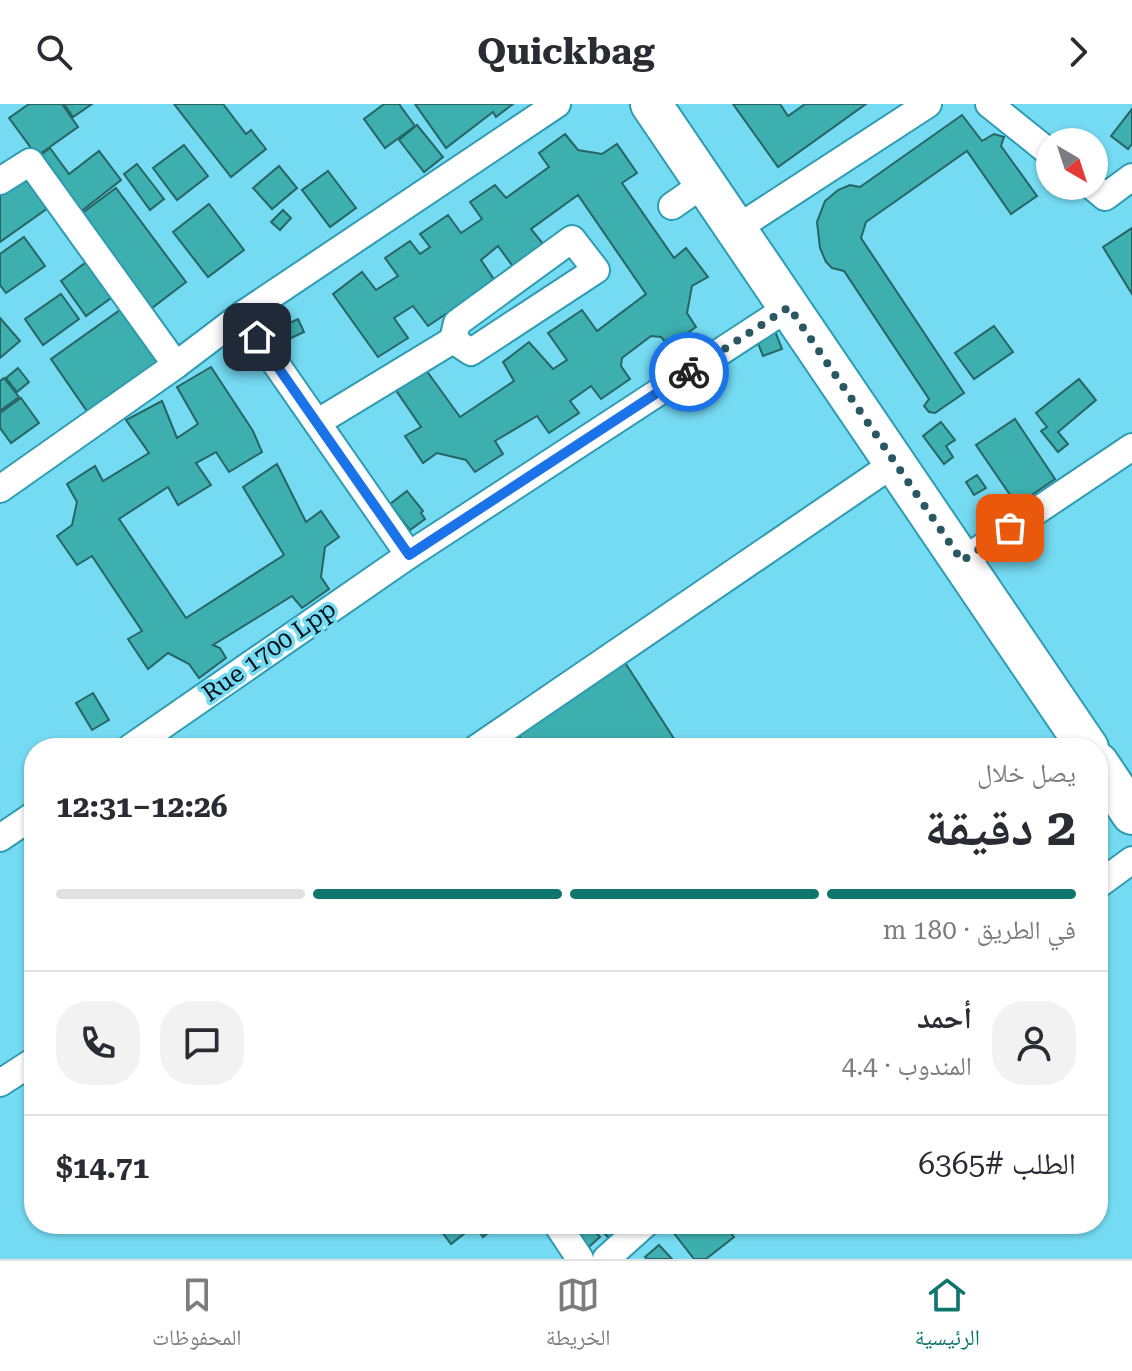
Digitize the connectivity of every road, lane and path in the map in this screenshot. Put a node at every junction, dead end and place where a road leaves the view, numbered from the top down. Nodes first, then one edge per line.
1 (557, 104) edge
2 (651, 104) edge
3 (928, 104) edge
4 (989, 104) edge
5 (1036, 142) edge
6 (1132, 177) edge
7 (0, 181) edge
8 (705, 183) junction
9 (1108, 195) edge
10 (672, 206) dead end
11 (736, 229) junction
12 (789, 307) junction
13 (242, 315) junction
14 (453, 340) junction
15 (176, 365) junction
16 (318, 422) junction
17 (1132, 447) edge
18 (896, 462) junction
19 (0, 489) edge
20 (409, 555) junction
21 (962, 561) junction
22 (144, 738) edge
23 (492, 738) edge
24 (1081, 738) edge
25 (1108, 778) edge
26 (1132, 814) edge
27 (24, 822) edge
28 (0, 838) edge
29 (1132, 860) edge
30 (1108, 878) edge
31 (24, 1067) edge
32 (0, 1083) edge
33 (564, 1234) edge
34 (634, 1234) edge
35 (580, 1259) edge
36 (606, 1259) edge

1 - 13 street
2 - 8 main road
3 - 11 street
4 - 5 street
6 - 9 street
7 - 15 street
8 - 10 street
8 - 11 main road
11 - 12 main road
12 - 18 main road
12 - 20 street, Rue 1700 Lpp
13 - 15 street
13 - 16 street
14 - 14 street
14 - 16 street
15 - 19 street
16 - 20 street
17 - 21 street
18 - 21 main road
18 - 23 street
20 - 22 street, Rue 1700 Lpp
21 - 24 main road
25 - 26 main road
27 - 28 street
29 - 30 street
31 - 32 street
33 - 35 street
34 - 36 street

